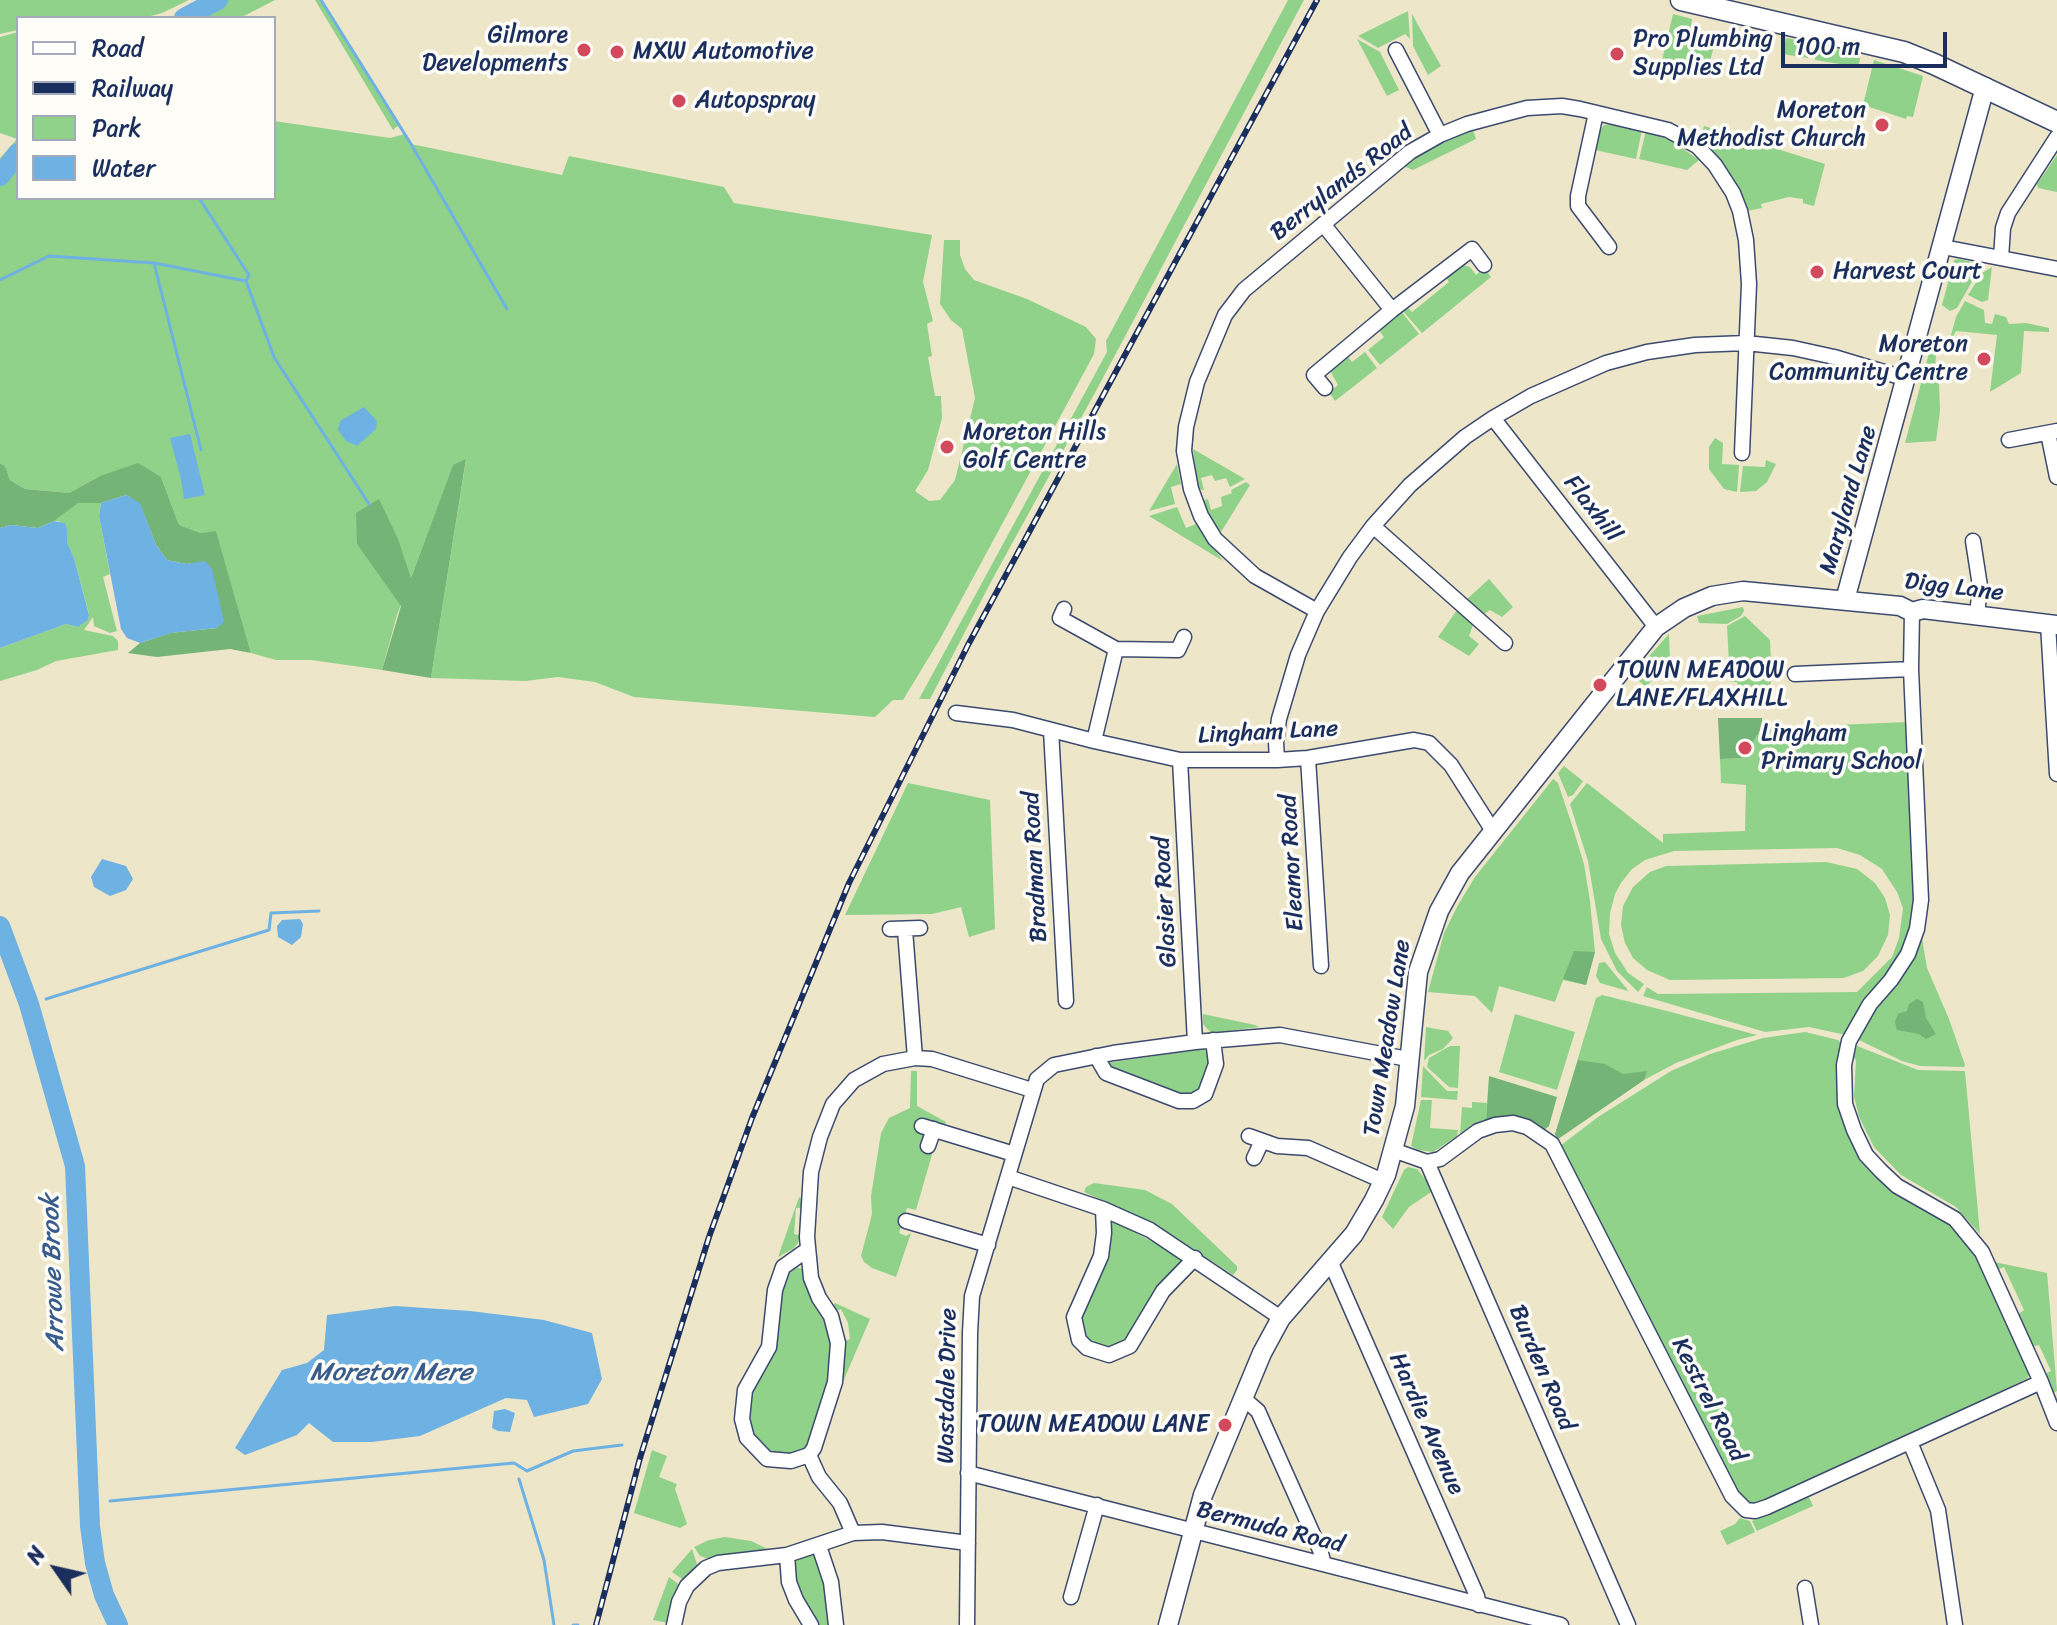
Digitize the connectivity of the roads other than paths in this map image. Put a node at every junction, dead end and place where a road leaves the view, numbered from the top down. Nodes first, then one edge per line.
1 (1681, 0) edge
2 (1396, 50) dead end
3 (1985, 87) junction
4 (1596, 113) junction
5 (2057, 122) edge
6 (1440, 135) junction
7 (2057, 137) edge
8 (1323, 224) junction
9 (1609, 247) dead end
10 (1943, 247) junction
11 (2001, 258) junction
12 (1484, 265) dead end
13 (2057, 269) edge
14 (1392, 310) junction
15 (1746, 343) junction
16 (1907, 379) junction
17 (1325, 388) dead end
18 (1493, 418) junction
19 (2053, 432) edge
20 (2009, 440) dead end
21 (1742, 453) dead end
22 (2057, 477) edge
23 (1373, 526) junction
24 (1973, 541) dead end
25 (1845, 600) junction
26 (1064, 609) dead end
27 (1317, 611) junction
28 (1912, 612) junction
29 (1977, 615) junction
30 (2053, 624) edge
31 (1656, 627) junction
32 (1184, 637) dead end
33 (1505, 643) dead end
34 (1116, 649) junction
35 (1911, 669) junction
36 (1795, 674) dead end
37 (956, 713) dead end
38 (1051, 730) junction
39 (1094, 741) junction
40 (1308, 758) junction
41 (1180, 760) junction
42 (1277, 760) junction
43 (2057, 774) edge
44 (1493, 831) junction
45 (905, 929) dead end
46 (1321, 966) dead end
47 (1066, 1001) dead end
48 (1213, 1040) junction
49 (1195, 1042) junction
50 (1096, 1056) junction
51 (915, 1058) junction
52 (1408, 1059) junction
53 (1032, 1090) junction
54 (928, 1146) dead end
55 (1393, 1150) junction
56 (1014, 1154) junction
57 (1254, 1158) dead end
58 (1427, 1162) junction
59 (1008, 1177) junction
60 (1383, 1181) junction
61 (1103, 1209) junction
62 (906, 1221) dead end
63 (988, 1245) junction
64 (807, 1250) junction
65 (1195, 1258) junction
66 (1331, 1263) junction
67 (1281, 1318) junction
68 (2041, 1382) junction
69 (1243, 1398) junction
70 (2057, 1423) edge
71 (1910, 1442) junction
72 (809, 1455) junction
73 (968, 1473) junction
74 (1097, 1505) junction
75 (1191, 1531) junction
76 (853, 1533) junction
77 (968, 1543) junction
78 (819, 1546) junction
79 (787, 1555) junction
80 (1324, 1564) junction
81 (1805, 1588) dead end
82 (1071, 1597) dead end
83 (1479, 1605) junction
84 (674, 1625) edge
85 (811, 1625) edge
86 (836, 1625) edge
87 (967, 1625) edge
88 (1168, 1625) edge
89 (1561, 1625) edge
90 (1628, 1625) edge
91 (1811, 1625) edge
92 (1955, 1625) edge

1 - 3 main road
2 - 6 street
3 - 5 main road
3 - 10 street, Maryland Lane
4 - 6 street, Berrylands Road
4 - 9 street
4 - 15 street, Berrylands Road
6 - 8 street, Berrylands Road
7 - 11 street
8 - 14 street
8 - 27 street, Berrylands Road
10 - 11 street
10 - 16 street, Maryland Lane
11 - 13 street
12 - 14 street
14 - 17 street
15 - 16 street
15 - 18 street
15 - 21 street, Berrylands Road
16 - 25 street, Maryland Lane
18 - 23 street
18 - 31 street, Flaxhill
19 - 20 street
19 - 22 street
23 - 27 street
23 - 33 street
24 - 29 street
25 - 28 street, Digg Lane
25 - 31 street, Town Meadow Lane
26 - 34 street
27 - 42 street
28 - 29 street, Digg Lane
28 - 35 street
29 - 30 street, Digg Lane
30 - 43 street
31 - 44 street, Town Meadow Lane
32 - 34 street
34 - 39 street
35 - 36 street
35 - 68 street
37 - 38 street, Lingham Lane
38 - 39 street, Lingham Lane
38 - 47 street, Bradman Road
39 - 41 street, Lingham Lane
40 - 42 street, Lingham Lane
40 - 44 street, Lingham Lane
40 - 46 street, Eleanor Road
41 - 42 street, Lingham Lane
41 - 49 street, Glasier Road
44 - 52 street, Town Meadow Lane
45 - 51 street
48 - 49 street
48 - 50 street
48 - 52 street
49 - 50 street
50 - 53 street
51 - 53 street
51 - 64 street
52 - 55 street, Town Meadow Lane
53 - 56 street, Wastdale Drive
54 - 56 street
55 - 58 street
55 - 60 street, Town Meadow Lane
56 - 59 street, Wastdale Drive
57 - 60 street
58 - 71 street, Kestrel Road
58 - 90 street, Burden Road
59 - 61 street
59 - 63 street, Wastdale Drive
60 - 66 street, Town Meadow Lane
61 - 65 street
61 - 65 street
62 - 63 street
63 - 73 street, Wastdale Drive
64 - 72 street
64 - 72 street
65 - 67 street
66 - 67 street, Town Meadow Lane
66 - 83 street, Hardie Avenue
67 - 69 street, Town Meadow Lane
68 - 70 street
68 - 71 street, Kestrel Road
69 - 75 street, Town Meadow Lane
69 - 80 street
71 - 92 street
72 - 76 street
73 - 74 street, Bermuda Road
73 - 77 street, Wastdale Drive
74 - 75 street, Bermuda Road
74 - 82 street
75 - 80 street, Bermuda Road
75 - 88 street, Town Meadow Lane
76 - 77 street
76 - 78 street
77 - 87 street, Wastdale Drive
78 - 79 street
78 - 86 street
79 - 84 street
79 - 85 street
80 - 83 street, Bermuda Road
81 - 91 street
83 - 89 street, Bermuda Road

